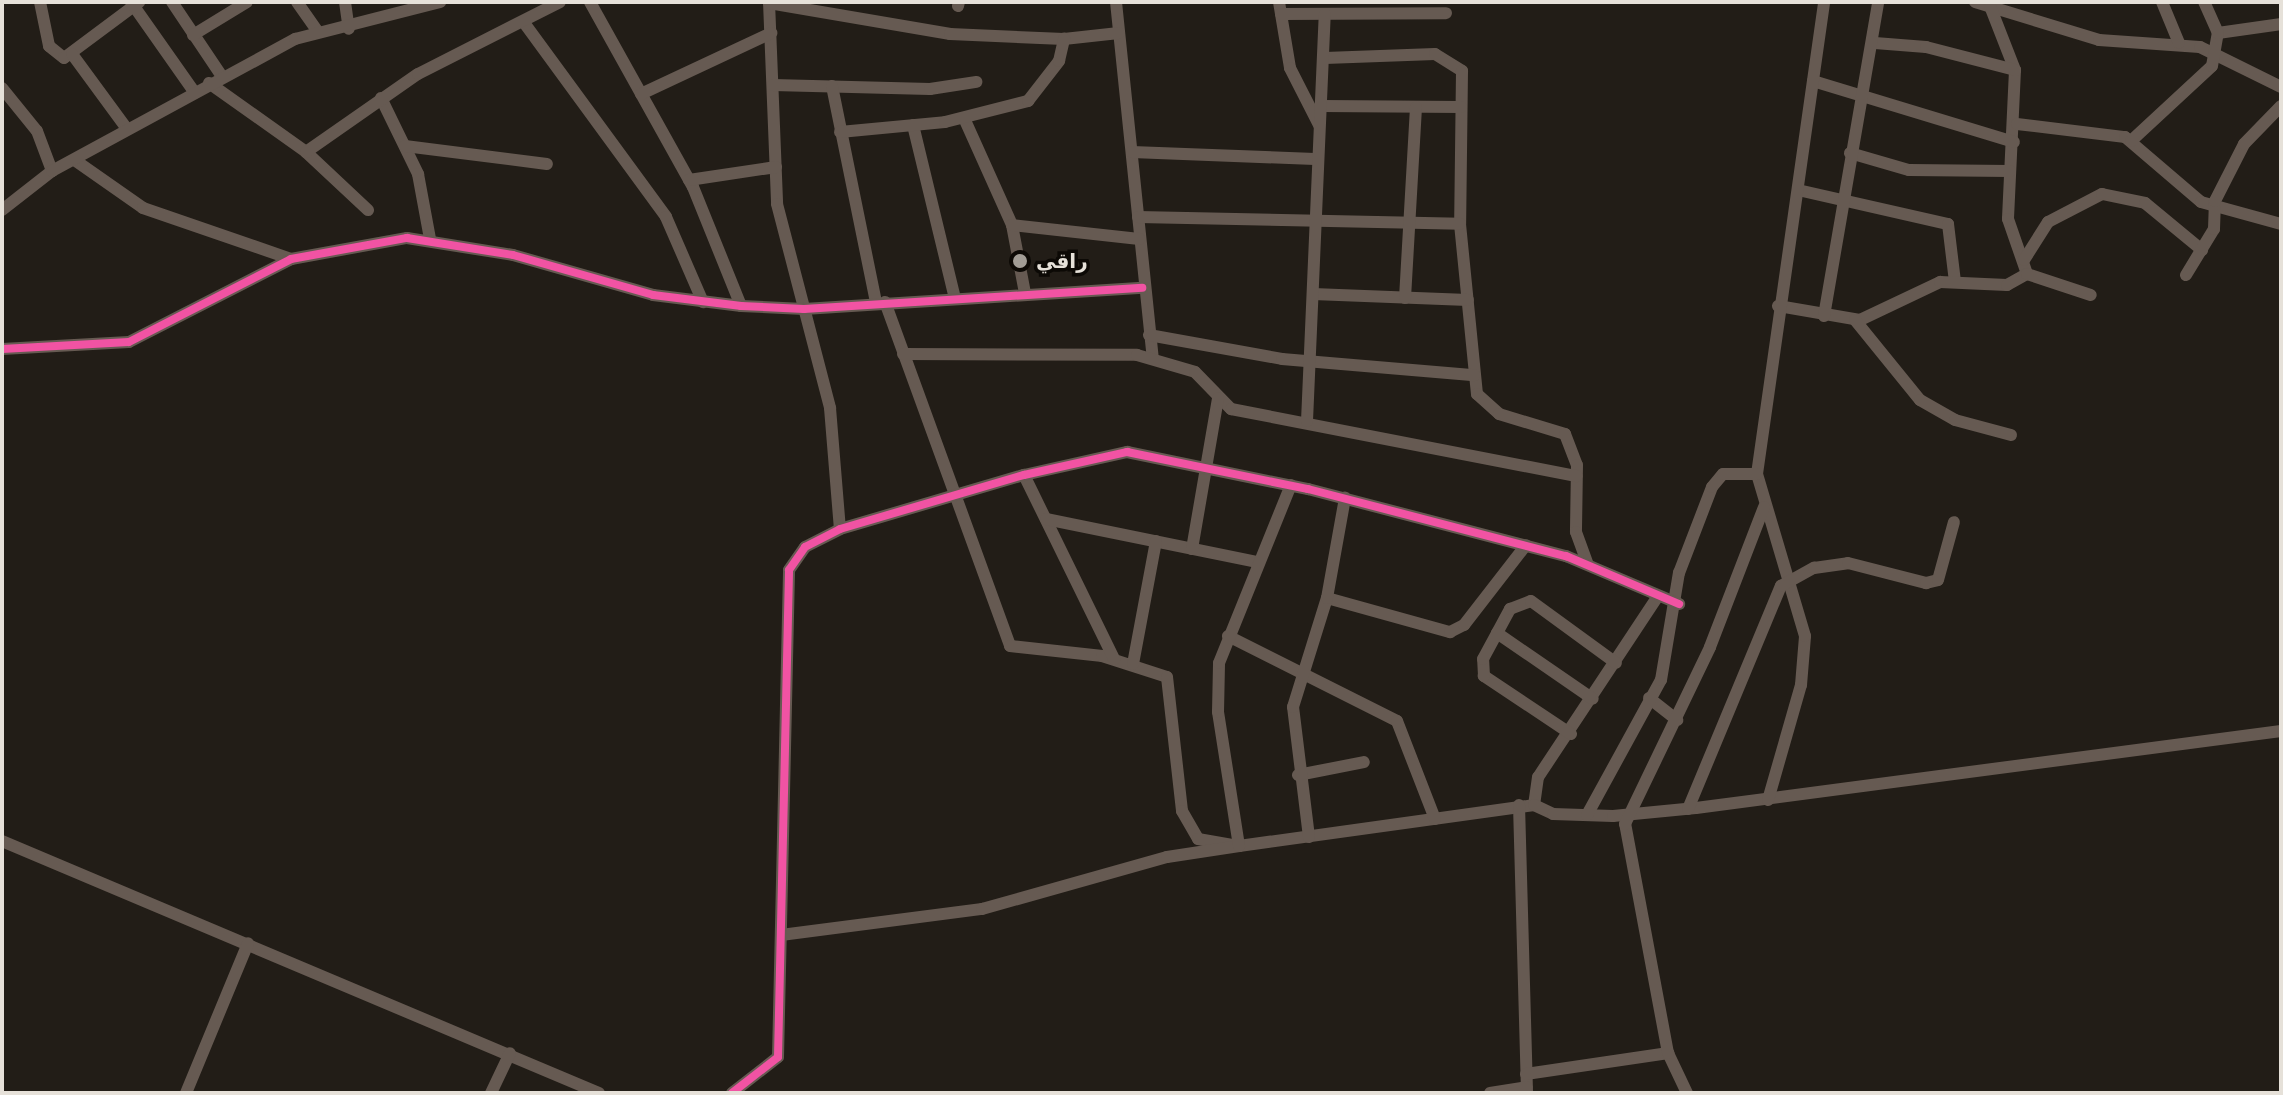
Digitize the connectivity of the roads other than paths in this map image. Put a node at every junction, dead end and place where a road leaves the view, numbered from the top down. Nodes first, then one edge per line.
1 (40, 2) edge
2 (172, 2) edge
3 (247, 2) edge
4 (297, 2) edge
5 (345, 2) edge
6 (440, 2) edge
7 (560, 2) edge
8 (590, 2) edge
9 (769, 2) edge
10 (1116, 2) edge
11 (1824, 2) edge
12 (1878, 2) edge
13 (1975, 2) edge
14 (2162, 2) edge
15 (2204, 2) edge
16 (134, 3) edge
17 (1990, 6) junction
18 (1280, 8) edge
19 (1446, 13) dead end
20 (1325, 14) junction
21 (525, 24) junction
22 (2281, 24) edge
23 (349, 29) junction
24 (317, 31) junction
25 (771, 33) junction
26 (1119, 33) junction
27 (2218, 33) junction
28 (193, 35) junction
29 (1064, 39) junction
30 (1875, 43) junction
31 (2179, 43) junction
32 (2217, 53) junction
33 (72, 54) junction
34 (1325, 58) junction
35 (2015, 70) junction
36 (221, 75) junction
37 (1813, 81) junction
38 (2278, 81) edge
39 (976, 82) dead end
40 (209, 83) junction
41 (773, 85) junction
42 (832, 86) junction
43 (2, 88) edge
44 (195, 93) junction
45 (641, 94) junction
46 (1864, 95) junction
47 (381, 98) junction
48 (1322, 106) junction
49 (2281, 106) edge
50 (1416, 107) junction
51 (1461, 107) junction
52 (964, 118) junction
53 (2017, 124) junction
54 (913, 125) junction
55 (1319, 125) junction
56 (127, 129) junction
57 (840, 132) junction
58 (2131, 141) junction
59 (2014, 142) junction
60 (405, 146) junction
61 (306, 152) junction
62 (1132, 152) junction
63 (1850, 153) junction
64 (1315, 159) junction
65 (76, 161) junction
66 (547, 164) dead end
67 (776, 167) junction
68 (52, 171) junction
69 (2010, 171) junction
70 (689, 180) junction
71 (1798, 190) junction
72 (1840, 195) junction
73 (2214, 205) junction
74 (2, 210) edge
75 (368, 210) dead end
76 (1138, 217) junction
77 (1317, 221) junction
78 (1409, 223) junction
79 (1460, 224) junction
80 (2281, 224) edge
81 (1012, 225) junction
82 (430, 239) junction
83 (1139, 239) junction
84 (2202, 250) junction
85 (291, 259) junction
86 (2024, 260) junction
87 (2027, 274) junction
88 (2186, 275) dead end
89 (1955, 282) junction
90 (1142, 288) junction
91 (1025, 293) junction
92 (1313, 294) junction
93 (2091, 295) dead end
94 (1405, 298) junction
95 (955, 299) junction
96 (1468, 300) junction
97 (703, 302) junction
98 (880, 303) junction
99 (741, 306) junction
100 (1778, 306) junction
101 (804, 309) junction
102 (1824, 316) junction
103 (1855, 320) junction
104 (1149, 335) junction
105 (2, 349) edge
106 (903, 354) junction
107 (1153, 358) junction
108 (1310, 361) junction
109 (1474, 375) junction
110 (1218, 398) junction
111 (1307, 421) junction
112 (2011, 435) dead end
113 (1207, 468) junction
114 (1757, 474) junction
115 (1024, 475) junction
116 (1577, 476) junction
117 (1291, 485) junction
118 (953, 496) junction
119 (1345, 498) junction
120 (1764, 507) junction
121 (1046, 519) junction
122 (1954, 522) dead end
123 (840, 529) junction
124 (1156, 541) junction
125 (1526, 545) junction
126 (1192, 549) junction
127 (1258, 562) junction
128 (1587, 563) junction
129 (1792, 577) junction
130 (1658, 596) junction
131 (1327, 598) junction
132 (1679, 604) junction
133 (1497, 633) junction
134 (1228, 636) junction
135 (1114, 659) junction
136 (1616, 663) junction
137 (1133, 664) junction
138 (1301, 668) junction
139 (1649, 698) junction
140 (1593, 699) junction
141 (1677, 720) junction
142 (2281, 731) edge
143 (1571, 734) junction
144 (1364, 762) dead end
145 (1298, 775) junction
146 (1768, 800) junction
147 (1519, 805) junction
148 (1534, 805) junction
149 (1688, 809) junction
150 (1633, 814) junction
151 (1587, 815) junction
152 (1435, 819) junction
153 (1309, 837) junction
154 (2, 841) edge
155 (1239, 846) junction
156 (781, 935) junction
157 (248, 943) junction
158 (510, 1053) junction
159 (1668, 1053) junction
160 (1526, 1085) edge
161 (186, 1093) edge
162 (491, 1093) edge
163 (599, 1093) edge
164 (732, 1093) edge
165 (1490, 1093) edge
166 (1687, 1093) edge

1 - 33 street
2 - 28 street
3 - 28 street
4 - 24 street
5 - 23 street
6 - 23 street
7 - 21 street
8 - 45 street
9 - 25 street
9 - 29 street
10 - 26 street
11 - 37 street
12 - 30 street
13 - 17 street
14 - 31 street
15 - 27 street
16 - 33 street
16 - 44 street
17 - 31 street
17 - 35 street
18 - 20 street
18 - 55 street
19 - 20 street
20 - 34 street
21 - 47 street
21 - 97 street
22 - 27 street
23 - 24 street
24 - 36 street
25 - 41 street
25 - 45 street
26 - 29 street
26 - 62 street
27 - 32 street
28 - 36 street
29 - 52 street
30 - 35 street
30 - 46 street
31 - 32 street
32 - 38 street
32 - 58 street
33 - 56 street
34 - 48 street
34 - 51 street
35 - 53 street
36 - 40 street
37 - 46 street
37 - 71 street
39 - 42 street
40 - 44 street
40 - 61 street
41 - 42 street
41 - 67 street
42 - 57 street
43 - 68 street
44 - 56 street
45 - 70 street
46 - 59 street
46 - 63 street
47 - 60 street
47 - 61 street
48 - 50 street
48 - 55 street
49 - 73 street
50 - 51 street
50 - 78 street
51 - 79 street
52 - 54 street
52 - 81 street
53 - 58 street
53 - 59 street
54 - 57 street
54 - 95 street
55 - 64 street
56 - 65 street
57 - 98 street
58 - 73 street
59 - 69 street
60 - 66 street
60 - 82 street
61 - 75 street
62 - 64 street
62 - 76 street
63 - 69 street
63 - 72 street
64 - 77 street
65 - 68 street
65 - 85 street
67 - 70 street
67 - 101 street
68 - 74 street
69 - 86 street
70 - 99 street
71 - 72 street
71 - 100 street
72 - 89 street
72 - 102 street
73 - 80 street
73 - 84 street
76 - 77 street
76 - 83 street
77 - 78 street
77 - 92 street
78 - 79 street
78 - 94 street
79 - 96 street
81 - 83 street
81 - 91 street
82 - 85 street
82 - 97 street
83 - 90 street
84 - 86 street
84 - 88 street
85 - 105 street
86 - 87 street
87 - 89 street
87 - 93 street
89 - 103 street
90 - 91 street
90 - 104 street
91 - 95 street
92 - 94 street
92 - 108 street
94 - 96 street
95 - 98 street
96 - 109 street
97 - 99 street
98 - 101 street
98 - 106 street
99 - 101 street
100 - 102 street
100 - 114 street
101 - 123 street
102 - 103 street
103 - 112 street
104 - 107 street
104 - 108 street
106 - 107 street
106 - 118 street
107 - 110 street
108 - 109 street
108 - 111 street
109 - 116 street
110 - 111 street
110 - 113 street
111 - 116 street
113 - 115 street
113 - 117 street
113 - 126 street
114 - 120 street
114 - 132 street
115 - 118 street
115 - 121 street
116 - 128 street
117 - 119 street
117 - 127 street
118 - 123 street
118 - 135 street
119 - 125 street
119 - 131 street
120 - 129 street
120 - 141 street
121 - 124 street
121 - 135 street
122 - 129 street
123 - 156 street
124 - 126 street
124 - 137 street
125 - 128 street
125 - 131 street
126 - 127 street
127 - 134 street
128 - 130 street
129 - 146 street
129 - 149 street
130 - 132 street
130 - 136 street
131 - 138 street
132 - 139 street
133 - 136 street
133 - 140 street
133 - 143 street
134 - 138 street
134 - 155 street
135 - 137 street
136 - 140 street
137 - 155 street
138 - 145 street
138 - 152 street
139 - 141 street
139 - 151 street
140 - 143 street
141 - 150 street
142 - 146 street
143 - 148 street
144 - 145 street
145 - 153 street
146 - 149 street
147 - 148 street
147 - 152 street
147 - 160 street
148 - 151 street
149 - 150 street
150 - 151 street
150 - 159 street
152 - 153 street
153 - 155 street
154 - 157 street
155 - 156 street
156 - 164 street
157 - 158 street
157 - 161 street
158 - 162 street
158 - 163 street
159 - 160 street
159 - 166 street
160 - 165 street

